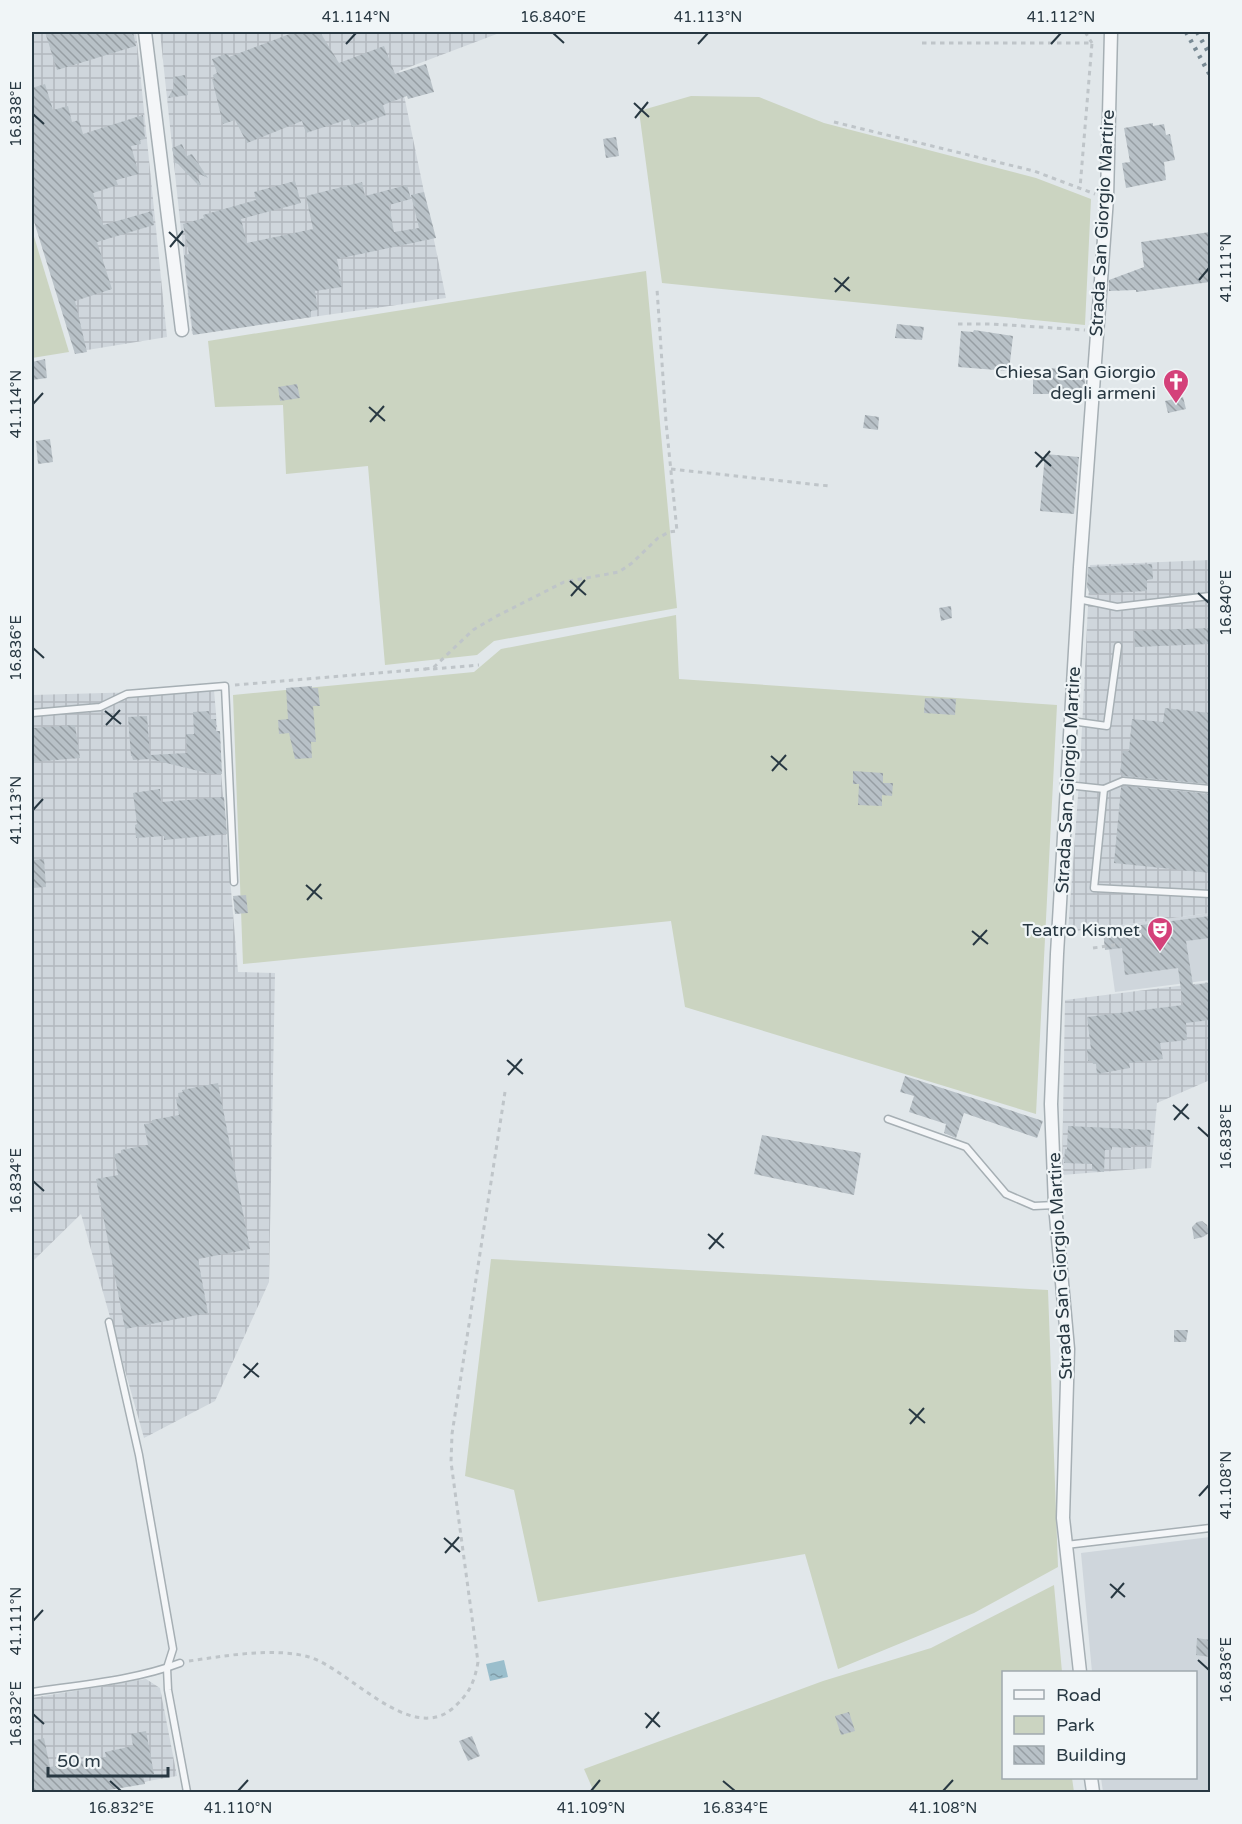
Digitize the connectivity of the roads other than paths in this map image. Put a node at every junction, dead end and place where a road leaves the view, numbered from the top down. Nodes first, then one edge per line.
1 (145, 32) edge
2 (1111, 32) edge
3 (183, 330) dead end
4 (1210, 596) edge
5 (1078, 598) junction
6 (1118, 646) dead end
7 (32, 713) edge
8 (1071, 720) junction
9 (1067, 785) junction
10 (1104, 789) junction
11 (1210, 789) edge
12 (234, 882) dead end
13 (1210, 894) edge
14 (888, 1119) dead end
15 (1055, 1205) junction
16 (109, 1322) dead end
17 (1210, 1528) edge
18 (1066, 1545) junction
19 (180, 1663) road end
20 (167, 1668) junction
21 (1080, 1671) edge
22 (32, 1692) edge
23 (187, 1792) edge

1 - 3 street
2 - 5 street, Strada San Giorgio Martire
4 - 5 lane
5 - 8 street, Strada San Giorgio Martire
6 - 8 lane
7 - 12 lane
8 - 9 street, Strada San Giorgio Martire
9 - 10 lane
9 - 15 street, Strada San Giorgio Martire
10 - 11 lane
10 - 13 lane
14 - 15 lane
15 - 18 street, Strada San Giorgio Martire
16 - 20 lane
17 - 18 lane
18 - 21 street, Strada San Giorgio Martire
19 - 20 lane
20 - 22 lane
20 - 23 lane

